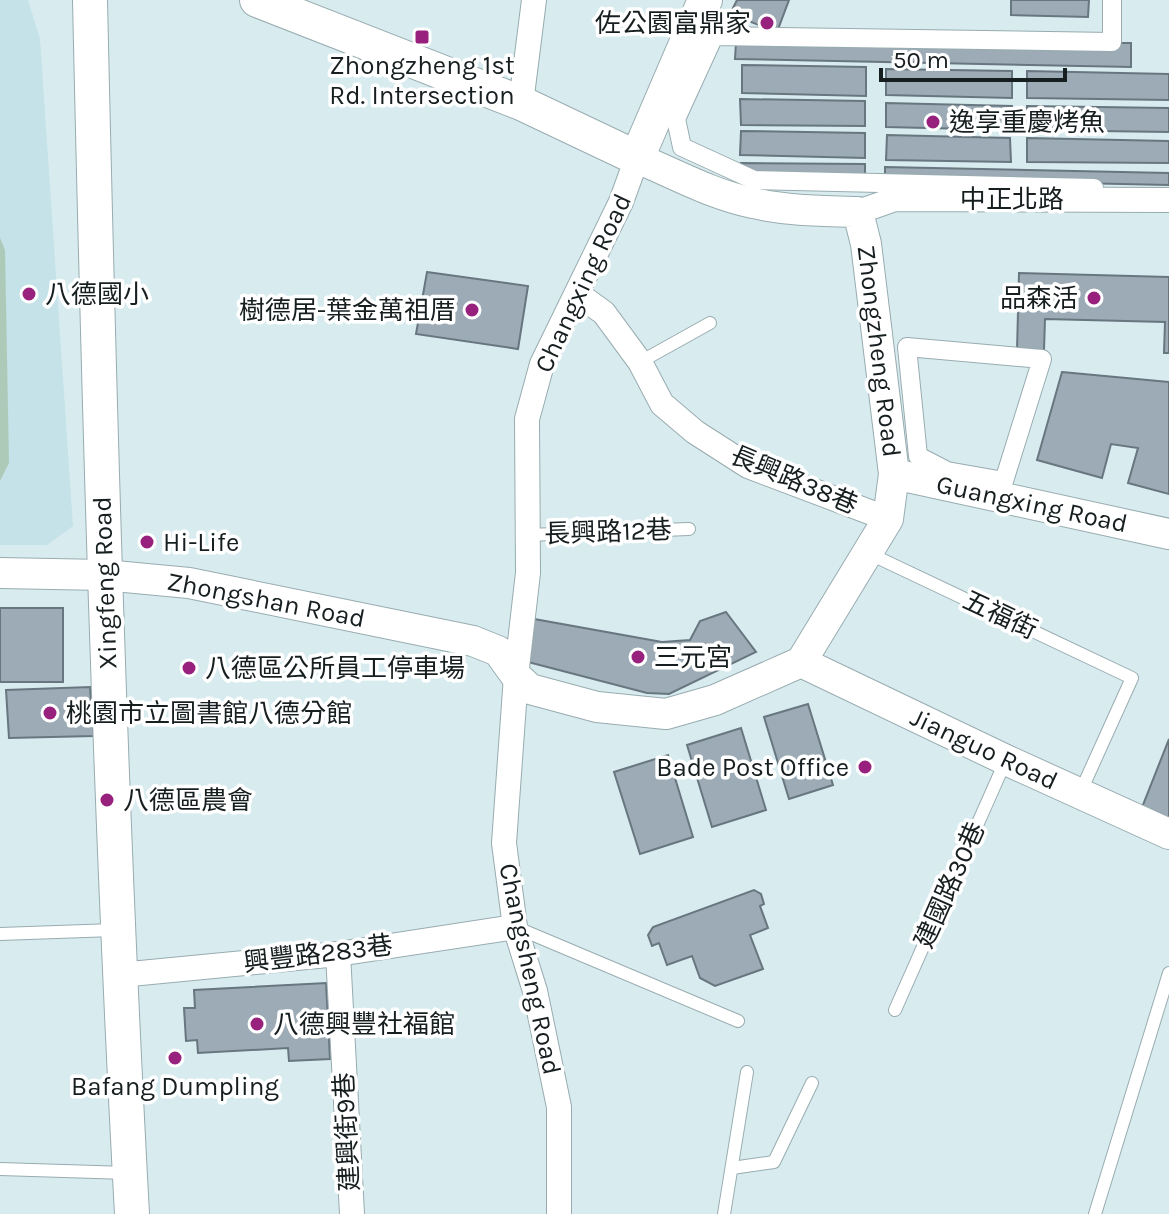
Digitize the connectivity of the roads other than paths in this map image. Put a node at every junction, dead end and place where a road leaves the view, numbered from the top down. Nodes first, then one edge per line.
1 (90, 0) edge
2 (257, 0) edge
3 (534, 0) edge
4 (705, 0) edge
5 (1112, 0) edge
6 (521, 103) junction
7 (637, 158) junction
8 (1169, 190) edge
9 (1169, 200) edge
10 (858, 212) junction
11 (578, 294) junction
12 (710, 323) dead end
13 (1042, 359) joint
14 (640, 362) junction
15 (894, 474) junction
16 (888, 519) junction
17 (689, 529) dead end
18 (1169, 534) edge
19 (528, 535) junction
20 (868, 553) junction
21 (0, 573) edge
22 (104, 575) junction
23 (801, 662) junction
24 (516, 676) junction
25 (1006, 760) junction
26 (1080, 793) junction
27 (1169, 834) edge
28 (515, 927) junction
29 (117, 930) junction
30 (0, 934) edge
31 (338, 954) junction
32 (1169, 973) edge
33 (120, 975) junction
34 (895, 1010) dead end
35 (738, 1021) dead end
36 (747, 1072) dead end
37 (812, 1083) dead end
38 (732, 1168) junction
39 (0, 1169) edge
40 (130, 1173) junction
41 (132, 1214) edge
42 (352, 1214) edge
43 (559, 1214) edge
44 (724, 1214) edge
45 (1095, 1214) edge

1 - 22 main road, Xingfeng Road
2 - 6 main road, Zhongzheng Road
3 - 6 street
4 - 7 main road, Changxing Road
5 - 8 street
6 - 7 main road, Zhongzheng Road
7 - 10 street, Zhongzheng Road
7 - 11 street, Changxing Road
9 - 10 street, 中正北路
10 - 15 street, Zhongzheng Road
11 - 14 street, 長興路38巷
11 - 19 street, Changxing Road
12 - 14 lane
13 - 13 street
14 - 16 street, 長興路38巷
15 - 16 street, Zhongzheng Road
15 - 18 street, Guangxing Road
16 - 20 street, Zhongzheng Road
17 - 19 lane, 長興路12巷
19 - 24 street, Changxing Road
20 - 23 street, Zhongzheng Road
20 - 26 lane, 五福街
21 - 22 street, Zhongshan Road
22 - 24 street, Zhongshan Road
22 - 29 main road, Xingfeng Road
23 - 24 street
23 - 25 street, Jianguo Road
24 - 28 street, Changsheng Road
25 - 26 street, Jianguo Road
25 - 34 lane, 建國路30巷
26 - 27 street, Jianguo Road
28 - 31 street, 興豐路283巷
28 - 35 lane
28 - 43 street, Changsheng Road
29 - 30 lane
29 - 33 main road, Xingfeng Road
31 - 33 street, 興豐路283巷
31 - 42 street, 建興街9巷
32 - 45 lane
33 - 40 main road, Xingfeng Road
36 - 38 lane
37 - 38 lane
38 - 44 lane
39 - 40 lane
40 - 41 main road, Xingfeng Road

